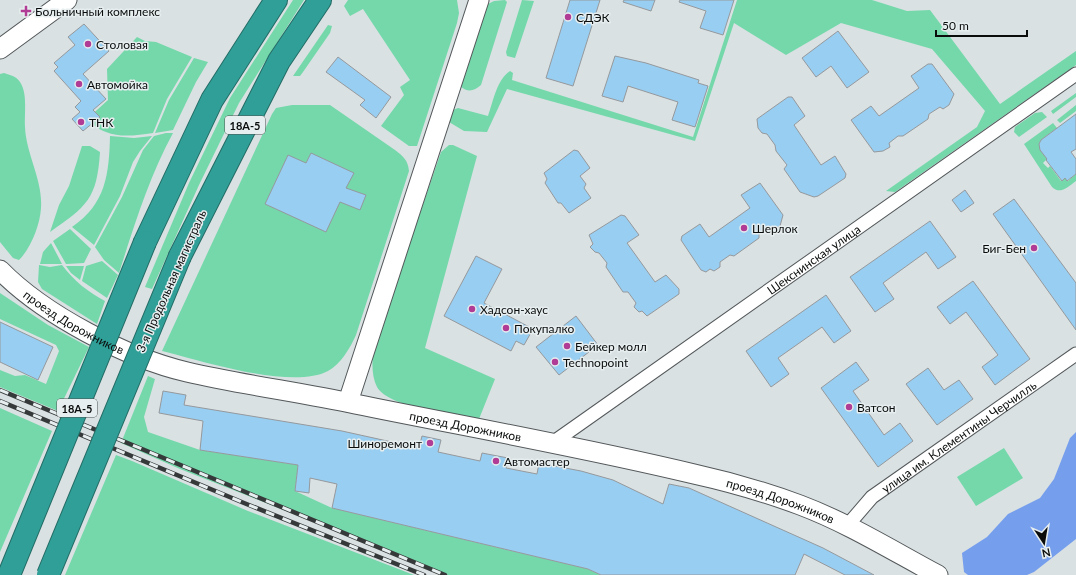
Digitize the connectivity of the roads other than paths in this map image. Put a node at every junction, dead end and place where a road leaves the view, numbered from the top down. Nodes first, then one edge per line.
1 (67, 0) edge
2 (264, 0) edge
3 (276, 0) edge
4 (320, 0) edge
5 (469, 0) edge
6 (479, 0) edge
7 (468, 36) junction
8 (2, 49) edge
9 (1076, 74) edge
10 (212, 100) junction
11 (0, 256) edge
12 (4, 274) edge
13 (1076, 354) edge
14 (348, 402) junction
15 (551, 444) junction
16 (847, 526) junction
17 (9, 575) edge
18 (48, 575) edge
19 (938, 575) edge

1 - 8 main road
2 - 10 main road
3 - 10 highway, 18А-5
4 - 18 highway, 3-я Продольная магистраль / 18А-5, bridge
5 - 7 main road
6 - 7 main road
7 - 14 main road
9 - 15 street, Шекснинская улица
10 - 17 highway, 18А-5, bridge
11 - 12 main road
12 - 14 main road, проезд Дорожников
13 - 16 street, улица им. Клементины Черчилль
14 - 15 main road, проезд Дорожников
15 - 16 main road, проезд Дорожников
16 - 19 main road, проезд Дорожников

